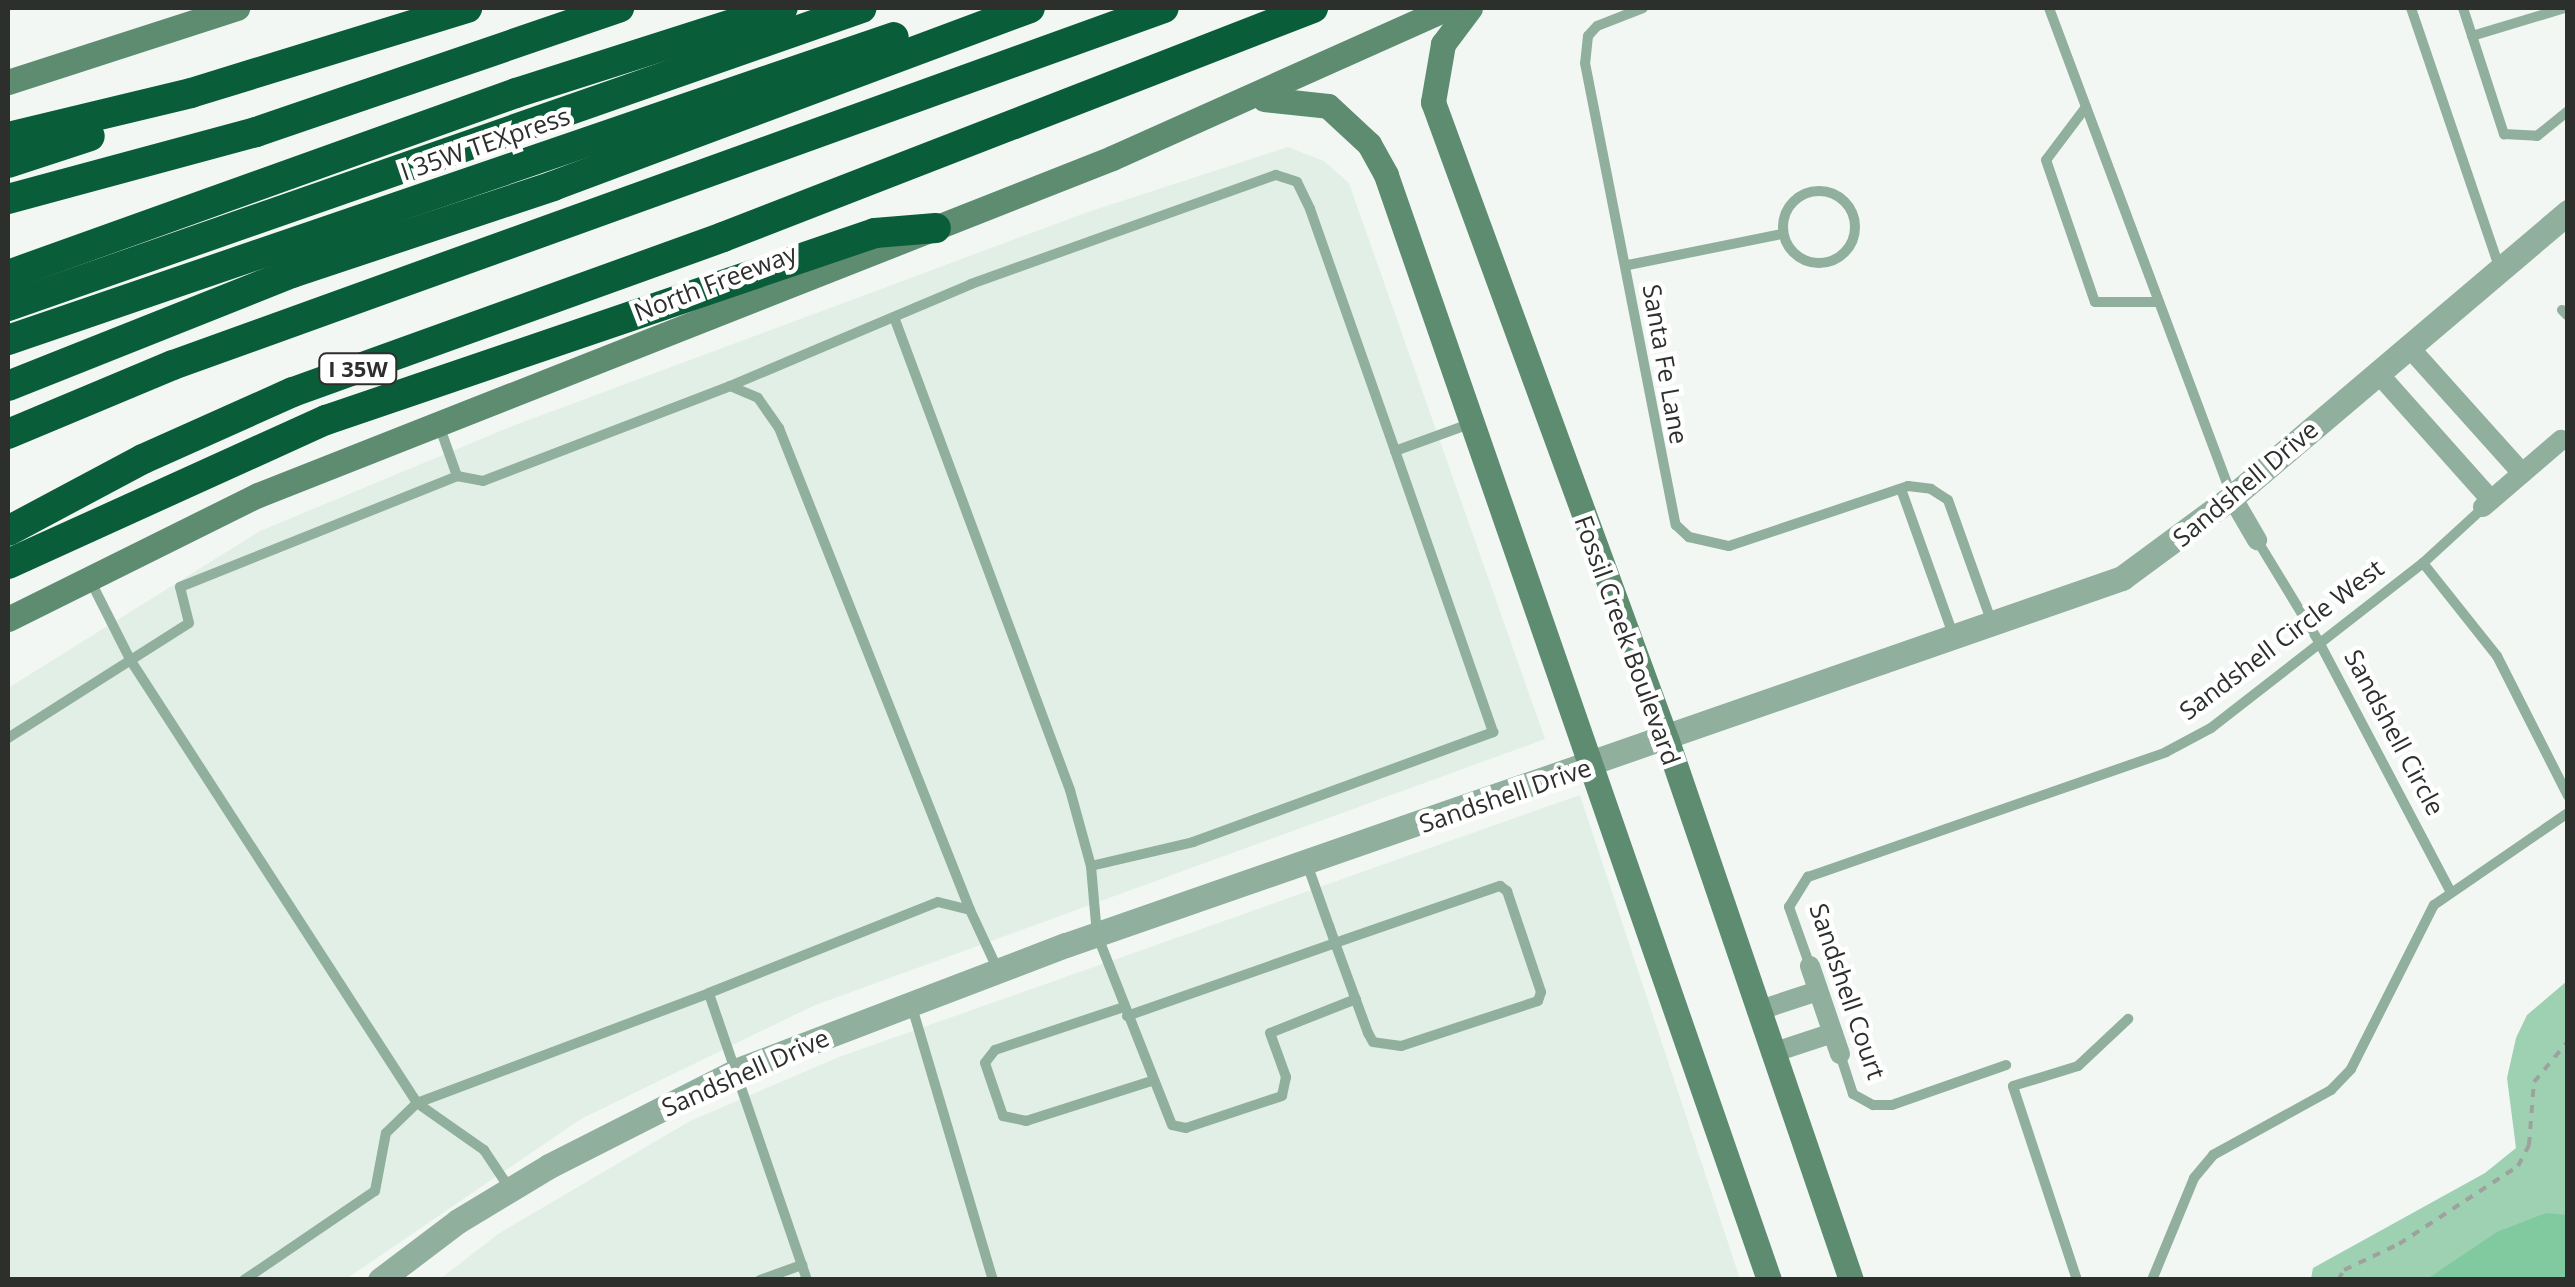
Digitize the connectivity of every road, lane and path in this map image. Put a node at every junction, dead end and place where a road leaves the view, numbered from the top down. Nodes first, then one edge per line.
1 (236, 8) edge
2 (467, 8) edge
3 (619, 8) edge
4 (783, 8) edge
5 (862, 8) edge
6 (983, 8) edge
7 (1030, 8) edge
8 (1164, 8) edge
9 (1313, 8) edge
10 (1448, 8) edge
11 (1470, 8) edge
12 (1642, 8) edge
13 (2049, 8) edge
14 (2411, 8) edge
15 (2463, 8) edge
16 (2565, 8) edge
17 (2472, 36) junction
18 (8, 82) edge
19 (193, 98) junction
20 (1249, 100) junction
21 (2086, 107) junction
22 (2568, 111) edge
23 (8, 138) edge
24 (8, 164) edge
25 (8, 199) edge
26 (2568, 212) edge
27 (936, 228) junction
28 (124, 233) junction
29 (1782, 234) junction
30 (8, 258) edge
31 (1628, 265) junction
32 (2499, 268) junction
33 (8, 275) edge
34 (2159, 302) junction
35 (8, 306) edge
36 (894, 317) junction
37 (8, 340) edge
38 (2408, 346) junction
39 (2378, 372) junction
40 (8, 383) edge
41 (730, 386) junction
42 (1474, 423) junction
43 (438, 424) junction
44 (8, 434) edge
45 (2564, 437) edge
46 (1395, 451) junction
47 (2522, 472) junction
48 (458, 476) junction
49 (1901, 489) junction
50 (2232, 497) junction
51 (2487, 504) junction
52 (8, 532) edge
53 (2257, 540) joint
54 (2423, 563) junction
55 (8, 564) edge
56 (88, 576) junction
57 (8, 620) edge
58 (1993, 626) junction
59 (1955, 640) junction
60 (2319, 642) junction
61 (131, 661) junction
62 (8, 738) edge
63 (1666, 741) junction
64 (1595, 764) junction
65 (2568, 796) edge
66 (2568, 813) edge
67 (1928, 836) joint
68 (1306, 863) junction
69 (1091, 866) junction
70 (2450, 889) junction
71 (970, 910) junction
72 (1097, 935) junction
73 (1335, 942) junction
74 (1810, 966) joint
75 (998, 970) junction
76 (1818, 991) junction
77 (709, 993) junction
78 (1356, 999) junction
79 (910, 1001) junction
80 (1125, 1011) junction
81 (1758, 1011) junction
82 (2128, 1019) dead end
83 (1832, 1032) junction
84 (2568, 1041) edge
85 (1772, 1053) junction
86 (1840, 1054) joint
87 (2006, 1065) dead end
88 (738, 1070) junction
89 (1152, 1081) junction
90 (417, 1103) junction
91 (510, 1190) junction
92 (802, 1265) junction
93 (391, 1276) edge
94 (2156, 1279) edge
95 (244, 1280) edge
96 (760, 1280) edge
97 (807, 1280) edge
98 (993, 1280) edge
99 (1769, 1280) edge
100 (1851, 1280) edge
101 (2077, 1280) edge
102 (2338, 1280) edge

1 - 18 main road
2 - 19 highway
3 - 25 highway
4 - 28 highway
5 - 35 highway, I 35W TEXpress
6 - 37 highway, I 35W TEXpress
7 - 40 highway
8 - 44 highway
9 - 52 highway, North Freeway / I 35W
10 - 20 main road, North Freeway
11 - 63 main road, Fossil Creek Boulevard
12 - 31 lane, Santa Fe Lane
13 - 21 lane
14 - 32 lane
15 - 17 lane
16 - 17 lane
17 - 22 lane
19 - 23 highway
19 - 24 highway
20 - 27 main road, North Freeway
20 - 42 main road
21 - 34 lane
21 - 34 lane
26 - 32 street, Sandshell Drive
27 - 43 main road, North Freeway
27 - 55 highway
28 - 30 highway
28 - 33 highway
29 - 29 lane
29 - 31 lane
31 - 49 lane, Santa Fe Lane
32 - 38 street, Sandshell Drive
34 - 50 lane
36 - 41 lane
36 - 46 lane
36 - 69 lane
38 - 39 street, Sandshell Drive
38 - 47 street
39 - 50 street, Sandshell Drive
39 - 51 street
41 - 48 lane
41 - 71 lane
42 - 46 lane
42 - 64 main road
43 - 48 lane
43 - 56 main road, North Freeway
45 - 47 street, Sandshell Circle West
46 - 69 lane
47 - 51 street, Sandshell Circle West
48 - 61 lane
49 - 58 lane
49 - 59 lane
50 - 53 street, Sandshell Circle
50 - 58 street, Sandshell Drive
51 - 54 lane, Sandshell Circle West
53 - 60 lane, Sandshell Circle
54 - 60 lane, Sandshell Circle West
54 - 65 lane
56 - 57 main road, North Freeway
56 - 61 lane
58 - 59 street, Sandshell Drive
59 - 63 street, Sandshell Drive
60 - 67 lane, Sandshell Circle West
60 - 70 lane, Sandshell Circle
61 - 62 lane
61 - 90 lane
63 - 64 street, Sandshell Drive
63 - 81 main road, Fossil Creek Boulevard
64 - 68 street, Sandshell Drive
64 - 99 main road
66 - 70 lane
67 - 74 lane, Sandshell Court
68 - 72 street, Sandshell Drive
68 - 73 lane
69 - 72 lane
70 - 94 lane
71 - 75 lane
71 - 77 lane
72 - 75 street, Sandshell Drive
72 - 80 lane
73 - 78 lane
73 - 78 lane
73 - 80 lane
74 - 76 street, Sandshell Court
75 - 79 street, Sandshell Drive
76 - 81 street
76 - 83 street, Sandshell Court
77 - 88 lane
77 - 90 lane
78 - 89 lane
79 - 88 street, Sandshell Drive
79 - 98 lane
80 - 89 lane
80 - 89 lane
81 - 85 main road, Fossil Creek Boulevard
82 - 101 lane
83 - 85 street
83 - 86 street, Sandshell Court
84 - 102 path
85 - 100 main road, Fossil Creek Boulevard
86 - 87 lane, Sandshell Court
88 - 91 street, Sandshell Drive
88 - 92 lane
90 - 91 lane
90 - 95 lane
91 - 93 street, Sandshell Drive
92 - 96 lane
92 - 97 lane

